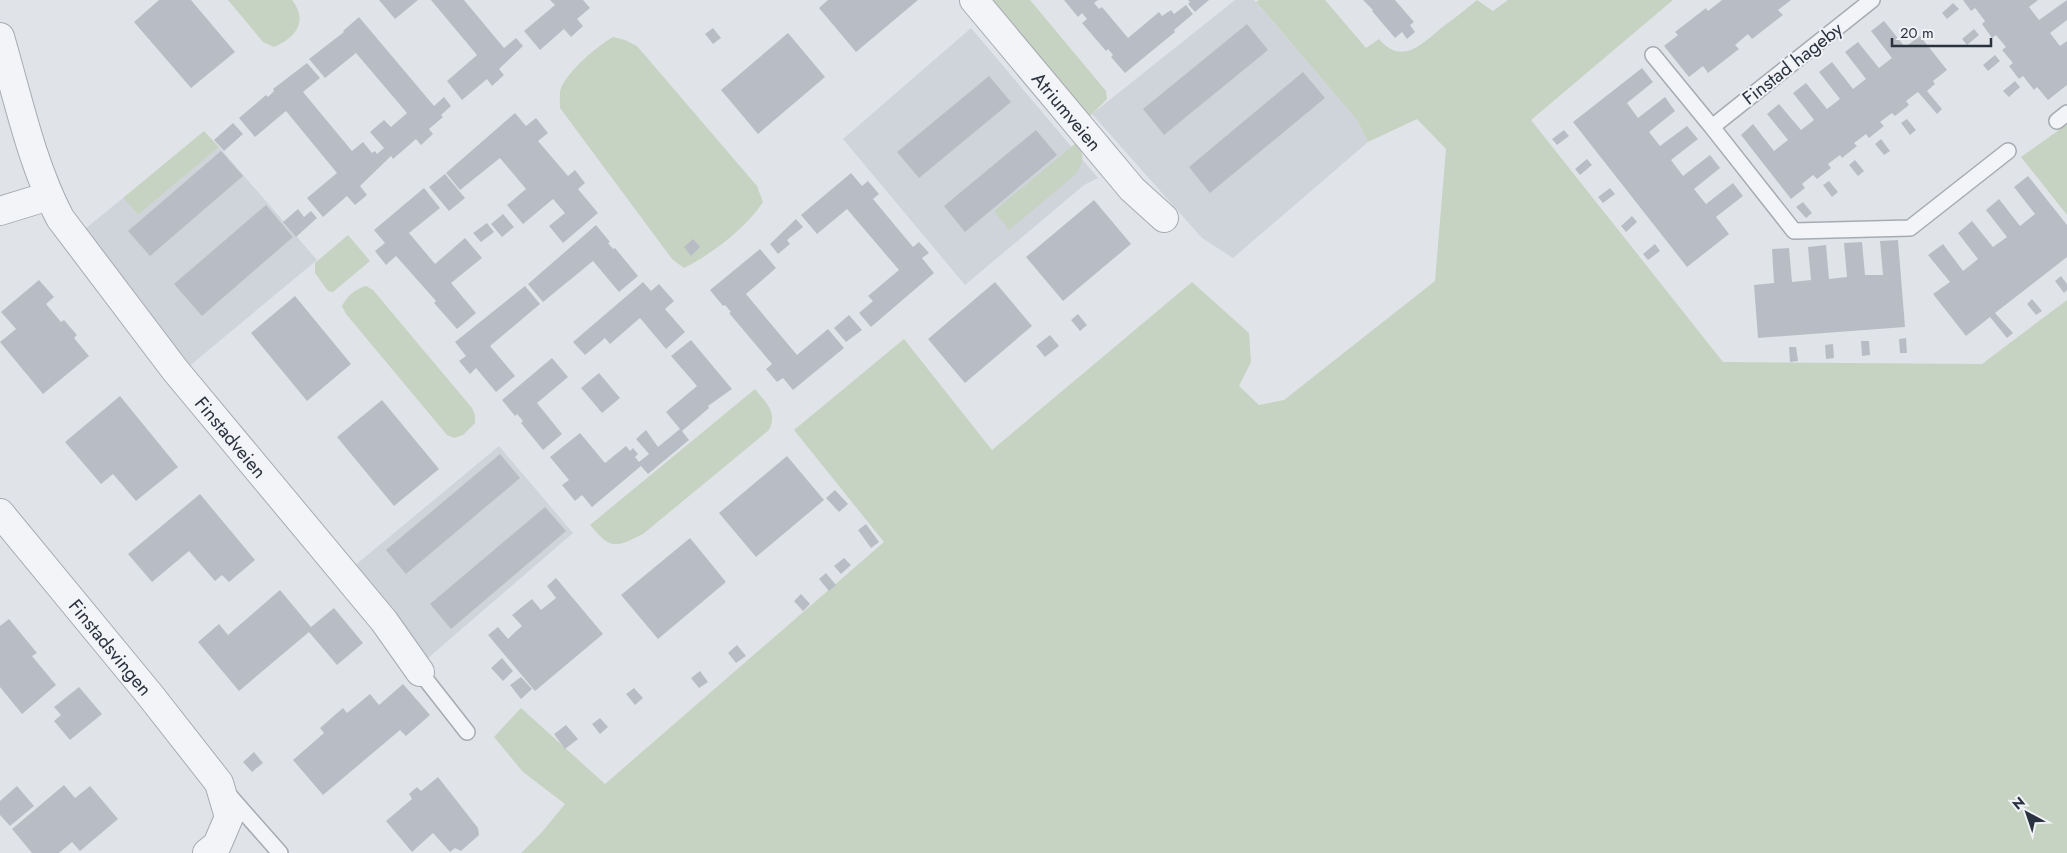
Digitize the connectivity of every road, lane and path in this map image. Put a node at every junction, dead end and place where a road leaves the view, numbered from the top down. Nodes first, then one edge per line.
1 (974, 0) edge
2 (1872, 0) edge
3 (0, 37) edge
4 (1654, 55) dead end
5 (1712, 127) junction
6 (2008, 151) dead end
7 (49, 196) junction
8 (0, 211) edge
9 (1164, 218) dead end
10 (0, 513) edge
11 (420, 672) joint
12 (467, 732) dead end
13 (219, 783) junction
14 (207, 853) edge
15 (280, 853) edge

1 - 9 street, Atriumveien
2 - 5 lane, Finstad hageby
3 - 7 street, Finstadveien
4 - 5 lane
5 - 6 lane
7 - 8 street
7 - 11 street, Finstadveien
10 - 13 street, Finstadsvingen
11 - 12 lane
13 - 14 street, Finstadsvingen
13 - 15 lane, Finstadsvingen

